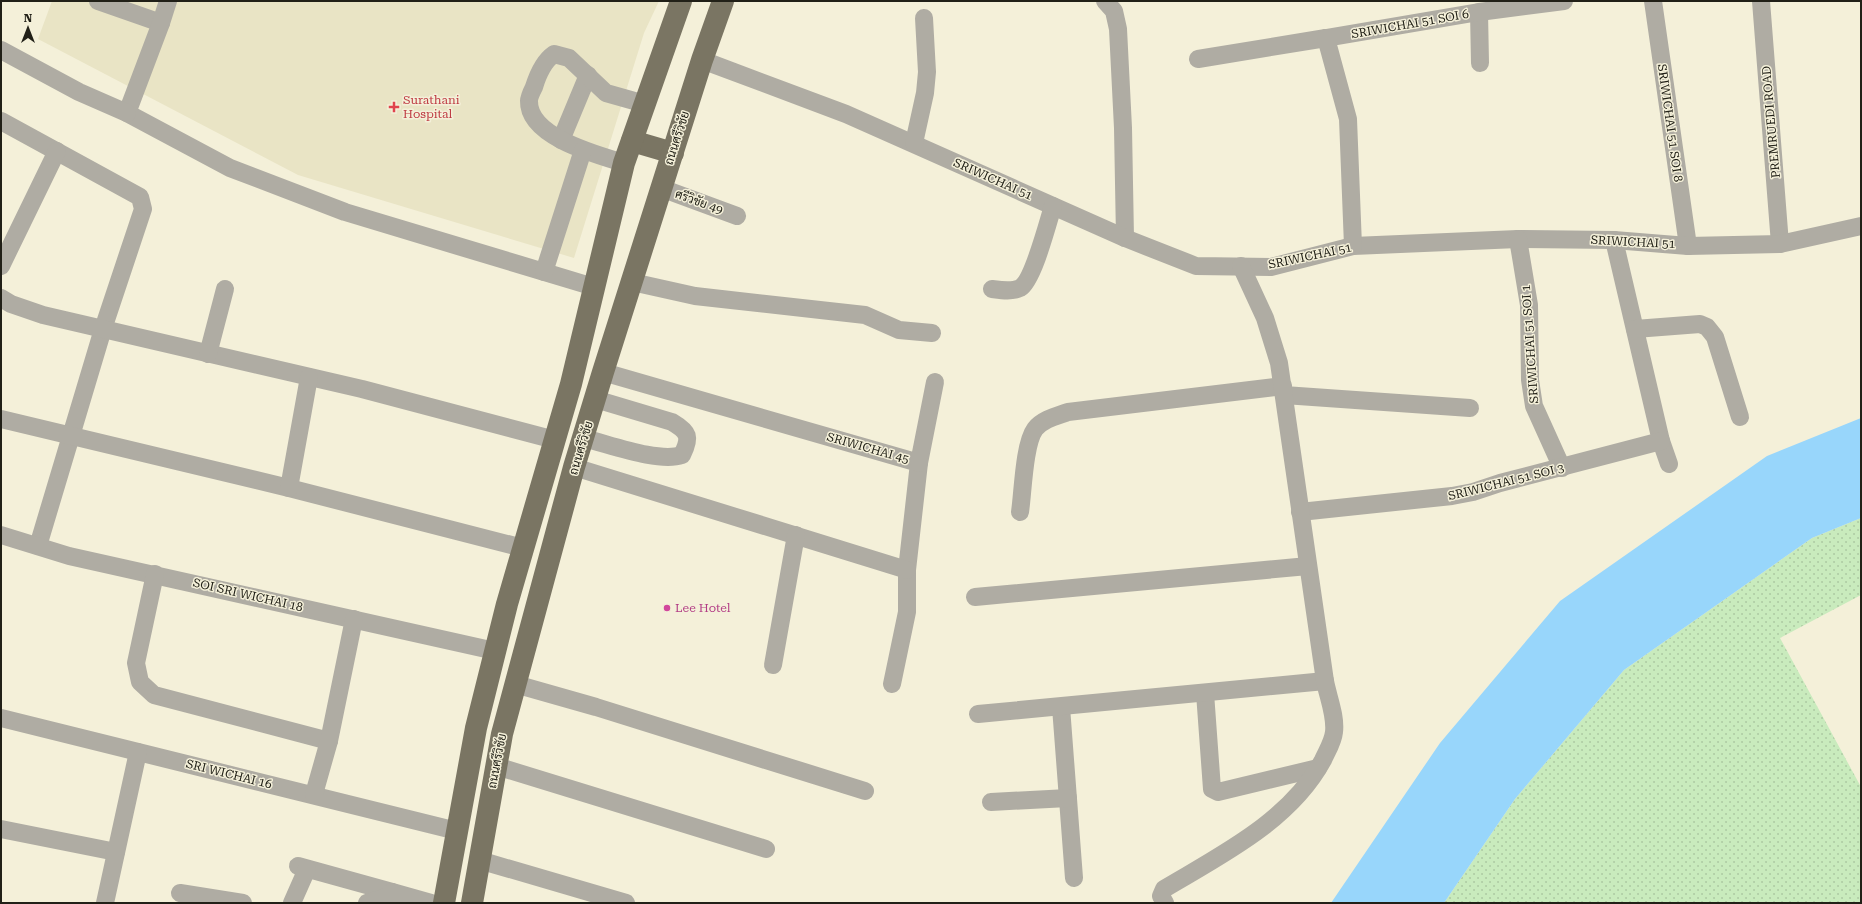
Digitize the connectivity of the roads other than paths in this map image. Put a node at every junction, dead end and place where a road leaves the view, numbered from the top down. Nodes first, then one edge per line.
1 (98, 1) edge
2 (168, 1) edge
3 (681, 1) edge
4 (723, 1) edge
5 (1105, 1) edge
6 (1564, 1) edge
7 (1653, 1) edge
8 (1761, 1) edge
9 (1479, 12) junction
10 (924, 18) dead end
11 (162, 23) junction
12 (1326, 38) junction
13 (1, 50) edge
14 (1198, 59) dead end
15 (702, 60) junction
16 (1480, 63) dead end
17 (588, 75) junction
18 (645, 104) junction
19 (127, 113) junction
20 (1, 121) edge
21 (561, 140) junction
22 (632, 141) junction
23 (914, 143) junction
24 (583, 150) junction
25 (57, 151) junction
26 (673, 153) junction
27 (624, 163) junction
28 (661, 188) junction
29 (1053, 206) junction
30 (737, 216) dead end
31 (1861, 226) edge
32 (1125, 238) junction
33 (1518, 239) junction
34 (1614, 240) junction
35 (1780, 244) junction
36 (1353, 246) junction
37 (1688, 246) junction
38 (1, 266) edge
39 (1241, 266) junction
40 (544, 272) junction
41 (632, 282) junction
42 (594, 287) junction
43 (224, 289) dead end
44 (992, 289) dead end
45 (1, 298) edge
46 (103, 329) junction
47 (1635, 329) junction
48 (932, 333) dead end
49 (208, 354) junction
50 (603, 372) junction
51 (309, 377) junction
52 (935, 382) dead end
53 (1284, 390) junction
54 (595, 399) junction
55 (1470, 408) dead end
56 (1740, 417) dead end
57 (1, 419) edge
58 (70, 437) junction
59 (583, 438) junction
60 (555, 440) junction
61 (1661, 441) junction
62 (919, 463) junction
63 (1669, 464) dead end
64 (574, 467) junction
65 (1562, 468) junction
66 (289, 488) junction
67 (1020, 512) dead end
68 (1300, 512) junction
69 (1, 535) edge
70 (796, 535) junction
71 (38, 546) junction
72 (523, 548) junction
73 (1308, 566) junction
74 (907, 570) junction
75 (155, 574) junction
76 (975, 598) dead end
77 (354, 619) junction
78 (495, 651) junction
79 (772, 665) dead end
80 (1325, 681) junction
81 (516, 684) junction
82 (892, 684) dead end
83 (1205, 693) junction
84 (1062, 707) junction
85 (978, 714) dead end
86 (1, 718) edge
87 (329, 741) junction
88 (138, 752) junction
89 (496, 766) junction
90 (1318, 768) junction
91 (865, 791) dead end
92 (314, 794) junction
93 (1068, 798) junction
94 (991, 802) dead end
95 (1, 829) edge
96 (457, 831) junction
97 (766, 849) dead end
98 (116, 852) junction
99 (479, 860) junction
100 (1074, 878) dead end
101 (392, 892) junction
102 (180, 893) dead end
103 (106, 903) edge
104 (243, 903) edge
105 (292, 903) edge
106 (367, 903) edge
107 (431, 903) edge
108 (444, 903) edge
109 (472, 903) edge
110 (626, 903) edge
111 (1165, 903) edge

1 - 11 street
2 - 11 street
3 - 18 main road
4 - 15 main road, ถนนศรีวิชัย
5 - 32 street
6 - 9 street, SRIWICHAI 51 SOI 6
7 - 37 street, SRIWICHAI 51 SOI 8
8 - 35 street, PREMRUEDI ROAD
9 - 12 street, SRIWICHAI 51 SOI 6
9 - 16 street
10 - 23 street
11 - 19 street
12 - 14 street, SRIWICHAI 51 SOI 6
12 - 36 street
13 - 19 street
15 - 23 street, SRIWICHAI 51
15 - 26 main road, ถนนศรีวิชัย
17 - 18 street
17 - 21 street
17 - 21 street
18 - 22 main road
19 - 40 street
20 - 25 street
21 - 24 street
22 - 26 main road
22 - 27 main road
23 - 29 street, SRIWICHAI 51
24 - 27 street
24 - 40 street
25 - 38 street
25 - 46 street
26 - 28 main road, ถนนศรีวิชัย
27 - 42 main road
28 - 30 street, ศรีวิชัย 49
28 - 41 main road, ถนนศรีวิชัย
29 - 32 street, SRIWICHAI 51
29 - 44 street
31 - 35 street, SRIWICHAI 51
32 - 39 street, SRIWICHAI 51
33 - 34 street, SRIWICHAI 51
33 - 36 street, SRIWICHAI 51
33 - 65 street, SRIWICHAI 51 SOI 1
34 - 37 street, SRIWICHAI 51
34 - 47 street
35 - 37 street, SRIWICHAI 51
36 - 39 street, SRIWICHAI 51
39 - 53 street
40 - 42 street
41 - 48 street
41 - 50 main road, ถนนศรีวิชัย
42 - 60 main road
43 - 49 street
45 - 46 street
46 - 49 street
46 - 58 street
47 - 56 street
47 - 61 street
49 - 51 street
50 - 54 main road, ถนนศรีวิชัย
50 - 62 street, SRIWICHAI 45
51 - 60 street
51 - 66 street
52 - 62 street
53 - 55 street
53 - 67 street
53 - 68 street
54 - 59 main road, ถนนศรีวิชัย
54 - 59 street
57 - 58 street
58 - 66 street
58 - 71 street
59 - 64 main road, ถนนศรีวิชัย
60 - 72 main road
61 - 63 street
61 - 65 street, SRIWICHAI 51 SOI 3
62 - 74 street, SRIWICHAI 45
64 - 70 street
64 - 81 main road, ถนนศรีวิชัย
65 - 68 street, SRIWICHAI 51 SOI 3
66 - 72 street
68 - 73 street
69 - 71 street, SOI SRI WICHAI 18
70 - 74 street
70 - 79 street
71 - 75 street, SOI SRI WICHAI 18
72 - 78 main road
73 - 76 street
73 - 80 street
74 - 82 street, SRIWICHAI 45
75 - 77 street, SOI SRI WICHAI 18
75 - 87 street
77 - 78 street, SOI SRI WICHAI 18
77 - 87 street
78 - 96 main road
80 - 83 street
80 - 90 street
81 - 89 main road, ถนนศรีวิชัย
81 - 91 street
83 - 84 street
83 - 90 street
84 - 85 street
84 - 93 street
86 - 88 street, SRI WICHAI 16
87 - 92 street
88 - 92 street, SRI WICHAI 16
88 - 98 street
89 - 97 street
89 - 99 main road, ถนนศรีวิชัย
90 - 111 street
92 - 96 street, SRI WICHAI 16
93 - 94 street
93 - 100 street
95 - 98 street
96 - 108 main road
98 - 103 street
99 - 109 main road, ถนนศรีวิชัย
99 - 110 street
101 - 105 street
101 - 106 street
101 - 107 street
102 - 104 street

